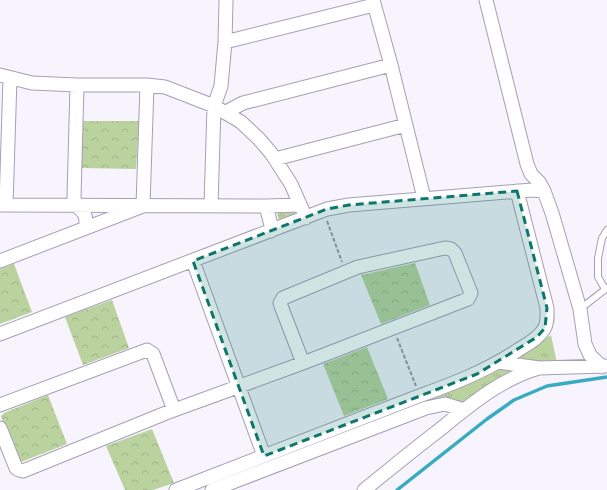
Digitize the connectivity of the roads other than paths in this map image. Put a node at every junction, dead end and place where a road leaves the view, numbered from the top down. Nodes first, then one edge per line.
1 (226, 0) edge
2 (486, 0) edge
3 (374, 2) edge
4 (225, 42) junction
5 (391, 65) junction
6 (5, 77) edge
7 (77, 85) junction
8 (147, 85) junction
9 (214, 106) junction
10 (226, 112) junction
11 (406, 125) junction
12 (275, 159) junction
13 (517, 191) junction
14 (544, 191) junction
15 (424, 198) junction
16 (300, 204) junction
17 (3, 205) edge
18 (75, 205) junction
19 (144, 206) junction
20 (211, 206) junction
21 (266, 206) junction
22 (306, 218) junction
23 (84, 228) junction
24 (607, 230) edge
25 (271, 231) junction
26 (0, 261) edge
27 (193, 261) junction
28 (606, 289) edge
29 (580, 309) junction
30 (0, 334) edge
31 (498, 362) junction
32 (303, 363) junction
33 (604, 367) edge
34 (539, 368) junction
35 (239, 387) junction
36 (0, 405) edge
37 (174, 410) junction
38 (464, 410) junction
39 (0, 428) edge
40 (264, 456) junction
41 (176, 490) edge
42 (212, 490) edge
43 (364, 490) edge

1 - 4 street
2 - 14 street
3 - 4 street
3 - 5 street
4 - 9 street
5 - 10 street
5 - 11 street
6 - 7 street
6 - 17 street
7 - 8 street
7 - 18 street
8 - 9 street
8 - 19 street
9 - 10 street
9 - 20 street
10 - 12 street
11 - 12 street
11 - 15 street
12 - 16 street
13 - 14 street
13 - 15 street
13 - 31 street
14 - 29 street
15 - 22 street
16 - 21 street
16 - 22 street
17 - 18 street
18 - 19 street
18 - 23 street
19 - 20 street
19 - 23 street
20 - 21 street
21 - 25 street
22 - 25 street
23 - 26 street
24 - 28 lane
25 - 27 street
27 - 30 street
27 - 35 street
28 - 29 lane
29 - 33 street
31 - 34 street
31 - 40 street
32 - 32 street
32 - 35 street
33 - 34 street
34 - 38 street
35 - 37 street
35 - 40 street
36 - 37 street
37 - 39 street
38 - 42 street
38 - 43 street
40 - 41 street

